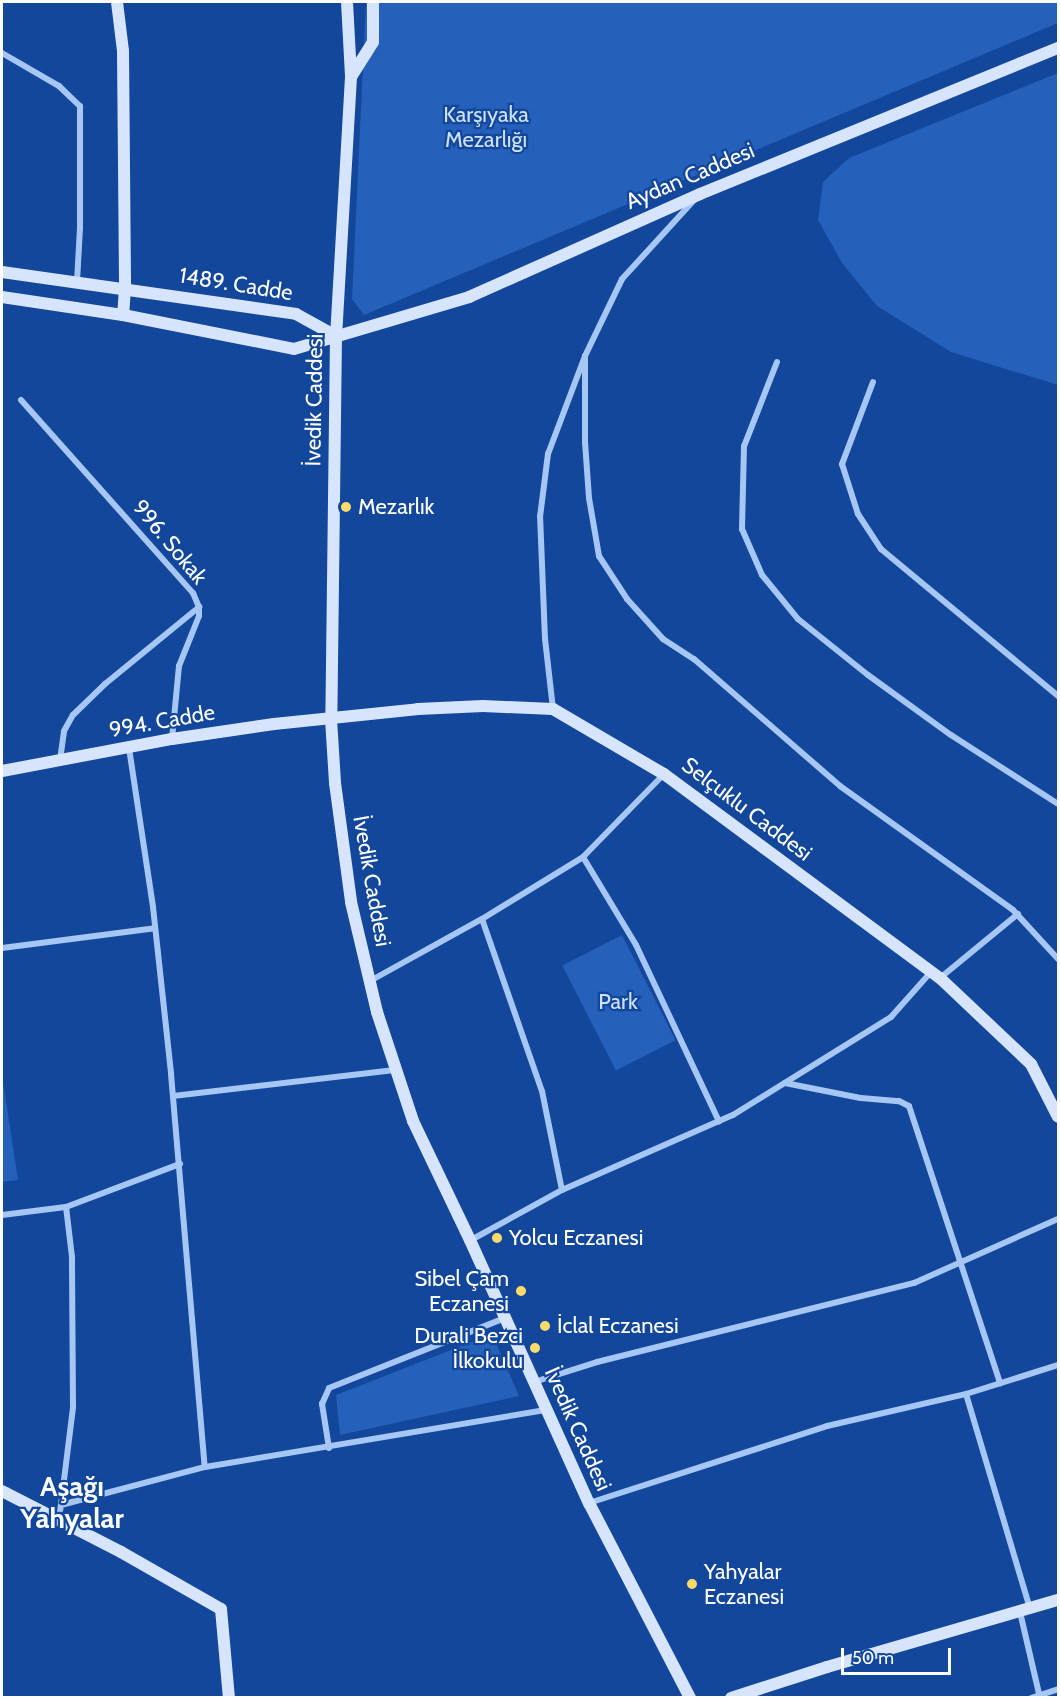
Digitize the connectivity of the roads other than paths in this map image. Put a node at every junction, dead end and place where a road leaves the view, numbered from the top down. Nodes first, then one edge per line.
1 (117, 2) edge
2 (346, 2) edge
3 (373, 2) edge
4 (1059, 48) edge
5 (2, 53) edge
6 (351, 77) junction
7 (700, 194) junction
8 (2, 272) edge
9 (77, 281) junction
10 (125, 288) junction
11 (2, 297) edge
12 (123, 315) junction
13 (336, 336) junction
14 (585, 356) junction
15 (777, 362) dead end
16 (873, 382) dead end
17 (21, 400) dead end
18 (199, 607) junction
19 (1059, 696) edge
20 (553, 709) junction
21 (331, 719) junction
22 (172, 739) junction
23 (129, 748) junction
24 (60, 760) junction
25 (2, 771) edge
26 (664, 774) junction
27 (1059, 804) edge
28 (583, 856) junction
29 (1018, 914) junction
30 (482, 919) junction
31 (155, 928) junction
32 (2, 948) edge
33 (1059, 959) edge
34 (936, 975) junction
35 (369, 981) junction
36 (394, 1070) junction
37 (785, 1083) junction
38 (173, 1096) junction
39 (1059, 1117) edge
40 (719, 1121) junction
41 (180, 1164) junction
42 (562, 1190) junction
43 (66, 1207) junction
44 (2, 1215) edge
45 (1059, 1219) edge
46 (470, 1240) junction
47 (960, 1263) junction
48 (505, 1318) junction
49 (1059, 1365) edge
50 (534, 1382) junction
51 (1000, 1383) junction
52 (966, 1394) junction
53 (546, 1410) junction
54 (329, 1448) junction
55 (205, 1467) junction
56 (2, 1491) edge
57 (589, 1503) junction
58 (61, 1505) junction
59 (60, 1520) junction
60 (1059, 1600) edge
61 (1025, 1610) junction
62 (1059, 1689) edge
63 (1040, 1696) edge
64 (230, 1698) edge
65 (690, 1698) edge
66 (731, 1698) edge
67 (1031, 1698) edge

1 - 10 street
2 - 6 street, İvedik Caddesi
3 - 6 street
4 - 7 street, Aydan Caddesi
5 - 9 street
6 - 13 street, İvedik Caddesi
7 - 13 street, Aydan Caddesi
7 - 14 street
8 - 9 street, 1489. Cadde
9 - 10 street, 1489. Cadde
10 - 12 street
10 - 13 street, 1489. Cadde
11 - 12 street
12 - 13 street
13 - 21 street, İvedik Caddesi
14 - 20 street
14 - 29 street
15 - 27 street
16 - 19 street
17 - 18 street, 996. Sokak
18 - 22 street, 996. Sokak
18 - 24 street
20 - 21 street, Selçuklu Caddesi
20 - 26 street, Selçuklu Caddesi
21 - 22 street, 994. Cadde
21 - 35 street, İvedik Caddesi
22 - 23 street, 994. Cadde
23 - 24 street, 994. Cadde
23 - 31 street
24 - 25 street, 994. Cadde
26 - 28 street
26 - 34 street, Selçuklu Caddesi
28 - 30 street
28 - 40 street
29 - 33 street
29 - 34 street
30 - 35 street
30 - 42 street
31 - 32 street
31 - 38 street
34 - 37 street
34 - 39 street, Selçuklu Caddesi
35 - 36 street, İvedik Caddesi
36 - 38 street
36 - 46 street, İvedik Caddesi
37 - 40 street
37 - 47 street
38 - 41 street
40 - 42 street
41 - 43 street
41 - 55 street
42 - 46 street
43 - 44 street
43 - 58 street
45 - 47 street
46 - 48 street, İvedik Caddesi
47 - 50 street
47 - 51 street
48 - 50 street, İvedik Caddesi
48 - 54 street
49 - 51 street
50 - 53 street, İvedik Caddesi
51 - 52 street
52 - 57 street
52 - 61 street
53 - 54 street
53 - 57 street, İvedik Caddesi
54 - 55 street
55 - 58 street
56 - 59 street
57 - 65 street, İvedik Caddesi
58 - 59 street
59 - 64 street
60 - 61 street
61 - 63 street
61 - 66 street
62 - 63 street
63 - 67 street

